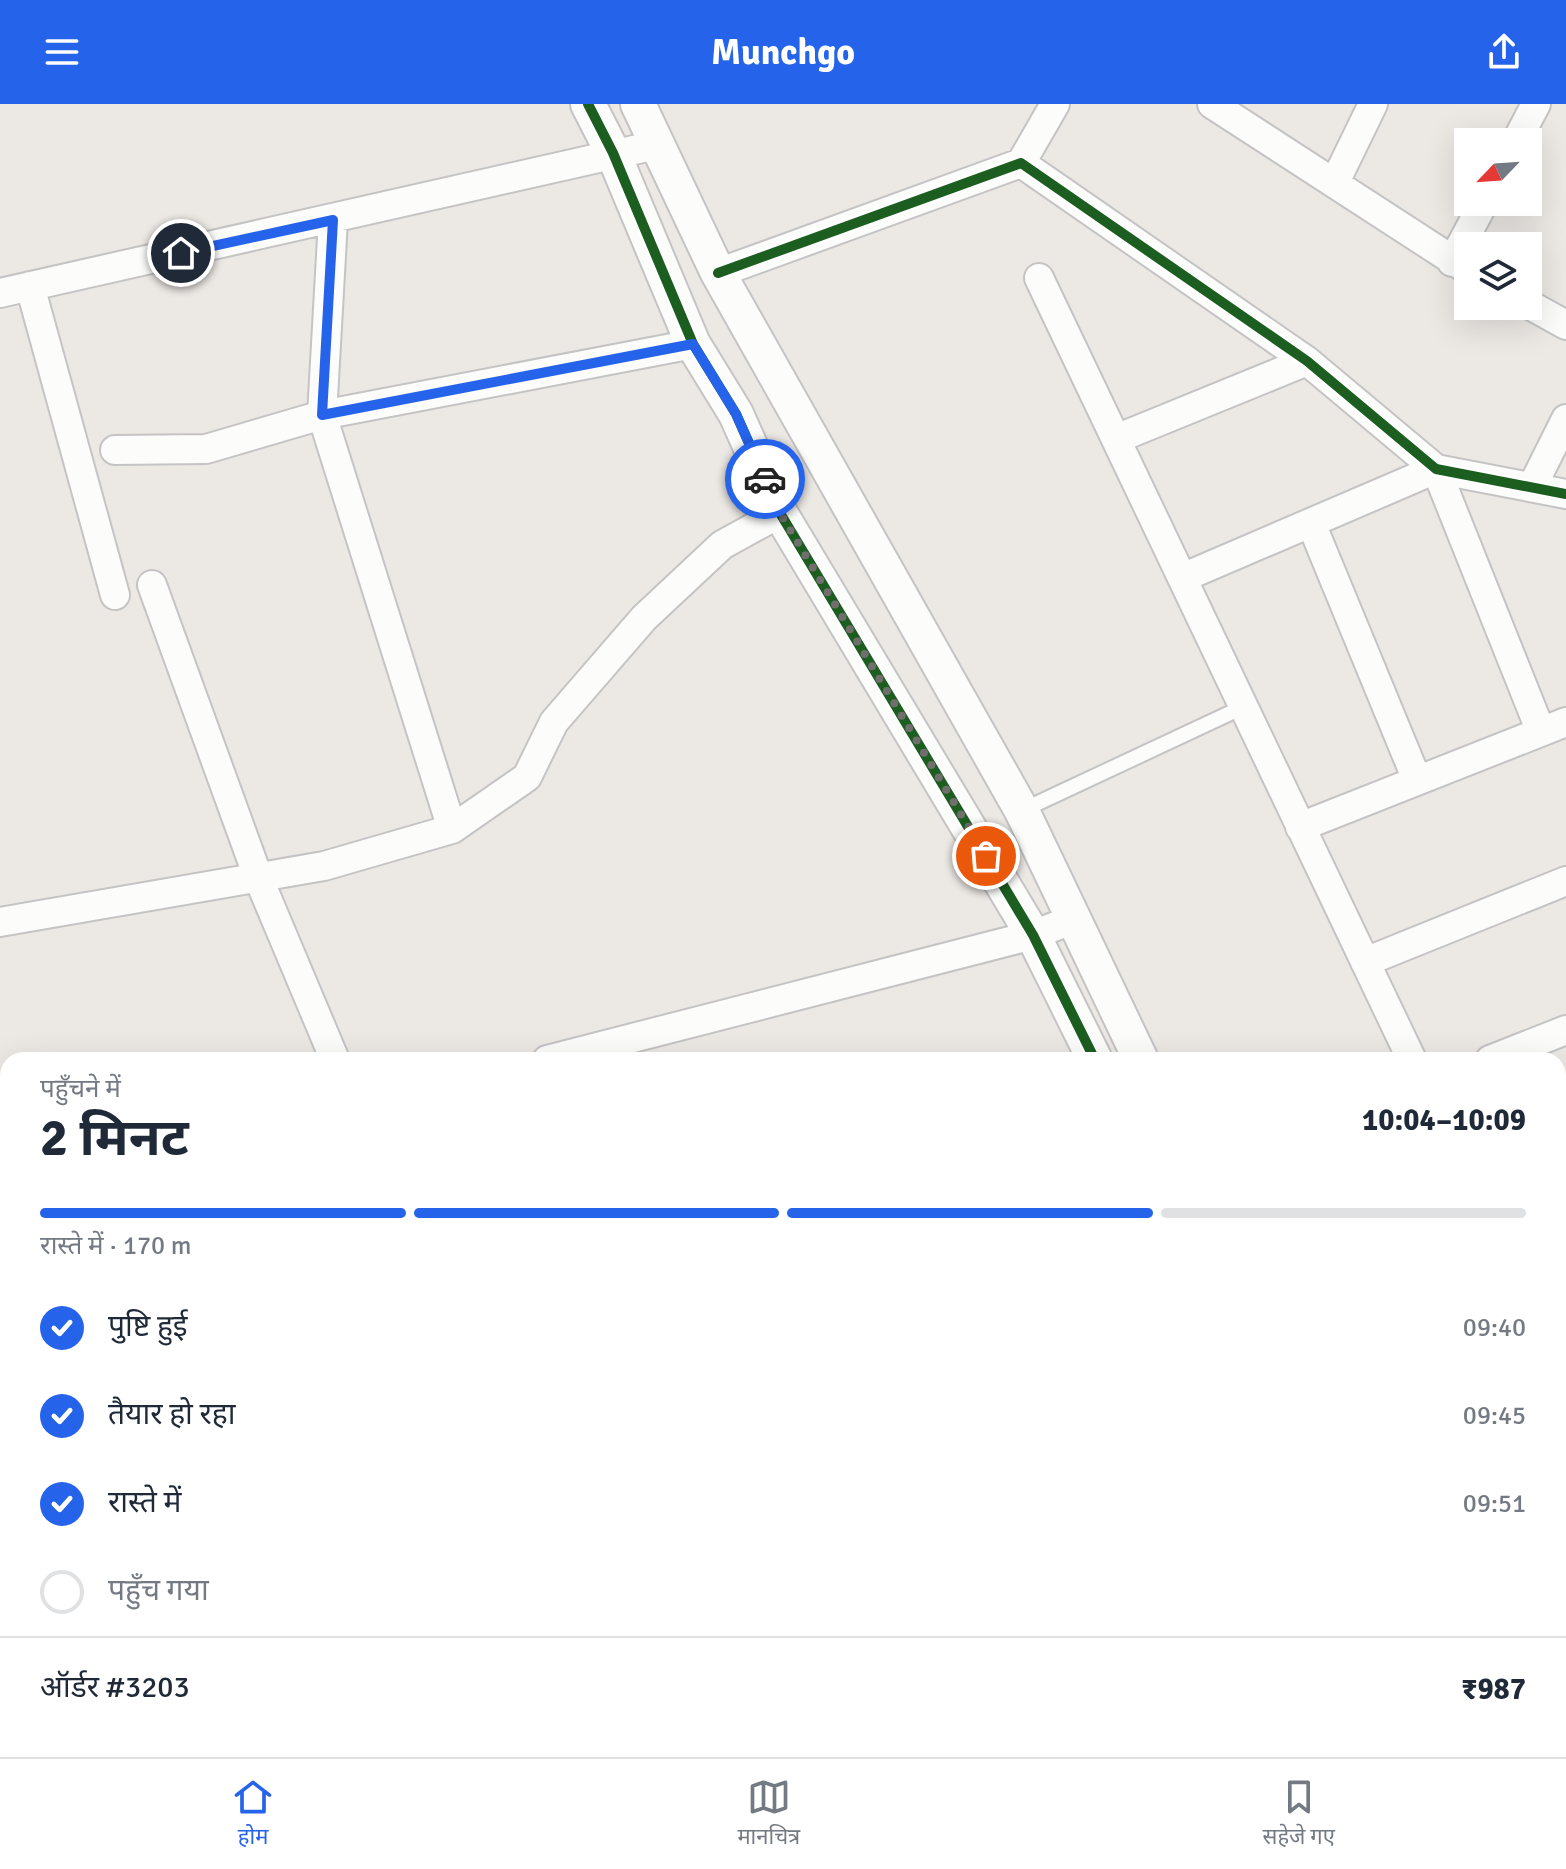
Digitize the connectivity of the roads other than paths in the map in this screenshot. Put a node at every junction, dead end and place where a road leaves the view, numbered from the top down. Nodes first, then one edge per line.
1 (588, 104) edge
2 (638, 104) edge
3 (1055, 104) edge
4 (1212, 104) edge
5 (1373, 104) edge
6 (1536, 104) edge
7 (1523, 128) edge
8 (656, 145) junction
9 (613, 153) junction
10 (1021, 163) junction
11 (1335, 182) junction
12 (333, 220) junction
13 (1454, 262) edge
14 (718, 273) junction
15 (1039, 278) dead end
16 (30, 286) junction
17 (0, 293) edge
18 (1542, 312) edge
19 (1566, 325) edge
20 (693, 344) junction
21 (1307, 361) junction
22 (322, 415) junction
23 (1566, 419) edge
24 (1116, 439) junction
25 (115, 450) dead end
26 (1436, 469) junction
27 (1532, 487) junction
28 (1566, 494) edge
29 (780, 513) junction
30 (1311, 523) junction
31 (1182, 578) junction
32 (152, 585) dead end
33 (115, 595) dead end
34 (1243, 707) junction
35 (1554, 727) edge
36 (1417, 780) junction
37 (1022, 811) junction
38 (1300, 827) junction
39 (452, 829) junction
40 (258, 877) junction
41 (1566, 881) edge
42 (1074, 919) junction
43 (0, 922) edge
44 (1033, 935) junction
45 (1365, 962) junction
46 (1566, 1030) edge
47 (332, 1052) edge
48 (578, 1052) edge
49 (1091, 1052) edge
50 (1137, 1052) edge
51 (1408, 1052) edge
52 (1510, 1052) edge

1 - 9 street
2 - 8 street
3 - 10 street
4 - 11 street
5 - 11 street
6 - 7 street
8 - 9 street
8 - 14 street
9 - 12 street
9 - 20 street
10 - 14 street
10 - 21 street
11 - 13 street
12 - 16 street
12 - 22 street
14 - 37 street
15 - 24 street
16 - 17 street
16 - 33 street
18 - 19 street
20 - 22 street
20 - 29 street
21 - 24 street
21 - 26 street
22 - 25 street
22 - 39 street
23 - 27 street
24 - 31 street
26 - 27 street
26 - 30 street
26 - 35 street
27 - 28 street
29 - 39 street
29 - 44 street
30 - 31 street
30 - 36 street
31 - 34 street
32 - 40 street
34 - 37 lane
34 - 38 street
35 - 36 street
36 - 38 street
37 - 42 street
38 - 45 street
39 - 40 street
40 - 43 street
40 - 47 street
41 - 45 street
42 - 44 street
42 - 50 street
44 - 48 street
44 - 49 street
45 - 51 street
46 - 52 street

